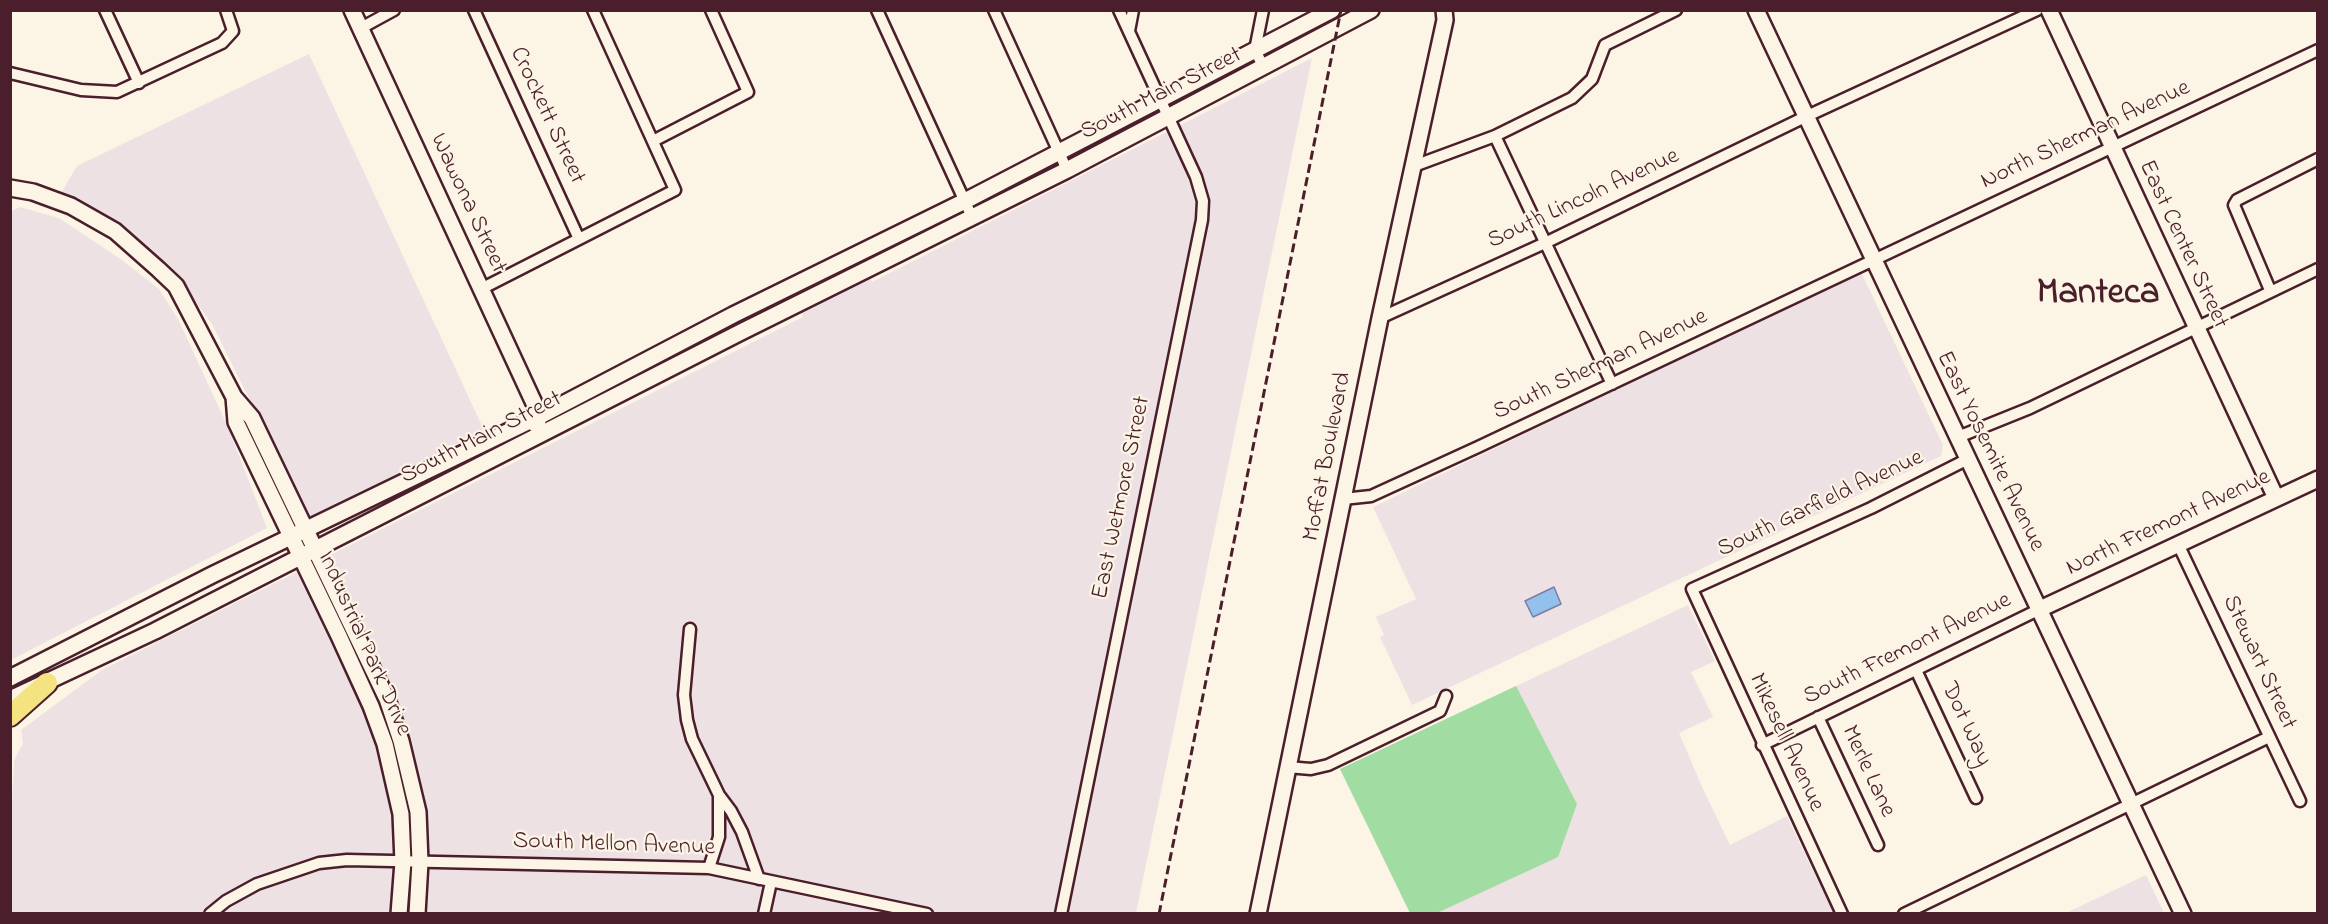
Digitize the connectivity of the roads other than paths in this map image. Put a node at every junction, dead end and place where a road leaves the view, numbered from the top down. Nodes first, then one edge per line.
1 (105, 10) edge
2 (226, 10) edge
3 (352, 10) edge
4 (394, 10) edge
5 (474, 10) edge
6 (593, 10) edge
7 (711, 10) edge
8 (877, 10) edge
9 (994, 10) edge
10 (1119, 10) edge
11 (1133, 10) edge
12 (1263, 10) edge
13 (1332, 10) edge
14 (1371, 10) edge
15 (1444, 10) edge
16 (1676, 10) edge
17 (1756, 10) edge
18 (2037, 10) edge
19 (2049, 10) edge
20 (361, 28) junction
21 (1129, 32) junction
22 (1255, 50) junction
23 (2318, 50) edge
24 (1264, 68) junction
25 (10, 73) edge
26 (140, 83) junction
27 (1159, 99) junction
28 (1805, 117) junction
29 (1168, 118) junction
30 (1495, 136) junction
31 (653, 141) junction
32 (2112, 147) junction
33 (1059, 153) junction
34 (2318, 159) edge
35 (1414, 166) junction
36 (1067, 170) junction
37 (10, 188) edge
38 (965, 201) junction
39 (972, 217) junction
40 (579, 239) junction
41 (1545, 243) junction
42 (1873, 260) junction
43 (2318, 269) edge
44 (481, 289) junction
45 (2270, 290) junction
46 (733, 315) junction
47 (1380, 318) junction
48 (2195, 326) junction
49 (741, 332) junction
50 (1612, 384) junction
51 (234, 397) junction
52 (540, 416) junction
53 (1958, 437) junction
54 (497, 456) junction
55 (1968, 459) junction
56 (2318, 479) edge
57 (2276, 498) junction
58 (1343, 499) junction
59 (306, 530) junction
60 (291, 537) junction
61 (2178, 544) junction
62 (315, 548) junction
63 (300, 556) junction
64 (212, 575) junction
65 (1692, 589) joint
66 (2040, 609) junction
67 (690, 628) dead end
68 (155, 631) junction
69 (78, 644) junction
70 (87, 663) junction
71 (1916, 670) junction
72 (10, 678) edge
73 (46, 683) junction
74 (1446, 696) dead end
75 (10, 699) edge
76 (10, 716) edge
77 (1818, 717) junction
78 (2269, 737) junction
79 (1762, 745) junction
80 (1287, 767) junction
81 (719, 795) junction
82 (1976, 798) dead end
83 (2300, 801) dead end
84 (2132, 803) junction
85 (1878, 845) dead end
86 (403, 862) junction
87 (420, 862) junction
88 (710, 868) junction
89 (759, 879) junction
90 (771, 882) junction
91 (210, 914) edge
92 (399, 914) edge
93 (417, 914) edge
94 (764, 914) edge
95 (927, 914) edge
96 (1061, 914) edge
97 (1258, 914) edge
98 (1842, 914) edge
99 (1904, 914) edge
100 (2183, 914) edge

1 - 26 street
2 - 26 street
3 - 20 main road, Wawona Street
4 - 20 street
5 - 40 street, Crockett Street
6 - 31 street
7 - 31 street
8 - 38 street
9 - 33 street
10 - 21 street, East Wetmore Street
11 - 21 street
12 - 22 street
13 - 22 main road, South Main Street
14 - 24 main road, South Main Street
15 - 35 main road, Moffat Boulevard
16 - 30 street
17 - 28 main road, East Yosemite Avenue
18 - 28 street, South Lincoln Avenue
19 - 32 main road, East Center Street
20 - 44 main road, Wawona Street
21 - 27 street, East Wetmore Street
22 - 24 street
22 - 27 main road, South Main Street
23 - 32 street, North Sherman Avenue
24 - 29 main road, South Main Street
25 - 26 street
27 - 29 street, East Wetmore Street
27 - 33 main road, South Main Street
28 - 41 street, South Lincoln Avenue
28 - 42 main road, East Yosemite Avenue
29 - 36 main road, South Main Street
29 - 96 street, East Wetmore Street
30 - 35 street
30 - 41 street
31 - 40 street
32 - 42 street, North Sherman Avenue
32 - 48 main road, East Center Street
33 - 36 street
33 - 38 main road, South Main Street
34 - 45 street
35 - 47 main road, Moffat Boulevard
36 - 39 main road, South Main Street
37 - 51 main road
38 - 39 street
38 - 46 main road, South Main Street
39 - 49 main road, South Main Street
40 - 44 street
41 - 47 street, South Lincoln Avenue
41 - 50 street
42 - 50 street, South Sherman Avenue
42 - 53 main road, East Yosemite Avenue
43 - 45 street
44 - 52 main road, Wawona Street
45 - 48 street
46 - 49 main road
46 - 52 main road, South Main Street
47 - 58 main road, Moffat Boulevard
48 - 53 street
48 - 57 main road, East Center Street
49 - 54 main road, South Main Street
50 - 58 street, South Sherman Avenue
51 - 59 main road, Industrial Park Drive
51 - 60 main road, Industrial Park Drive
52 - 54 main road
52 - 59 main road, South Main Street
53 - 55 main road, East Yosemite Avenue
54 - 62 main road, South Main Street
55 - 65 street, South Garfield Avenue
55 - 66 main road, East Yosemite Avenue
56 - 57 main road, North Fremont Avenue
57 - 61 main road, North Fremont Avenue
58 - 80 main road, Moffat Boulevard
59 - 60 main road, South Main Street
59 - 62 main road, Industrial Park Drive
60 - 63 main road, Industrial Park Drive
60 - 64 main road, South Main Street
61 - 66 main road, North Fremont Avenue
61 - 78 street, Stewart Street
62 - 63 main road, South Main Street
62 - 87 main road, Industrial Park Drive
63 - 68 main road, South Main Street
63 - 86 main road, Industrial Park Drive
64 - 68 main road
64 - 69 main road, South Main Street
65 - 79 street, Mikesell Avenue
66 - 71 street, South Fremont Avenue
66 - 84 main road, East Yosemite Avenue
67 - 81 street
68 - 70 main road, South Main Street
69 - 70 main road
69 - 72 main road, South Main Street
70 - 73 main road, South Main Street
71 - 77 street, South Fremont Avenue
71 - 82 street, Dot Way
73 - 75 main road, South Main Street
73 - 76 highway
74 - 80 street
77 - 79 street, South Fremont Avenue
77 - 85 street, Merle Lane
78 - 83 street, Stewart Street
78 - 84 street
79 - 98 street, Mikesell Avenue
80 - 97 main road, Moffat Boulevard
81 - 88 street
81 - 89 street
84 - 99 street
84 - 100 main road, East Yosemite Avenue
86 - 87 street, South Mellon Avenue
86 - 91 street, South Mellon Avenue
86 - 92 main road, Industrial Park Drive
87 - 88 street, South Mellon Avenue
87 - 93 main road, Industrial Park Drive
88 - 89 street, South Mellon Avenue
89 - 90 street, South Mellon Avenue
90 - 94 street
90 - 95 street, South Mellon Avenue

